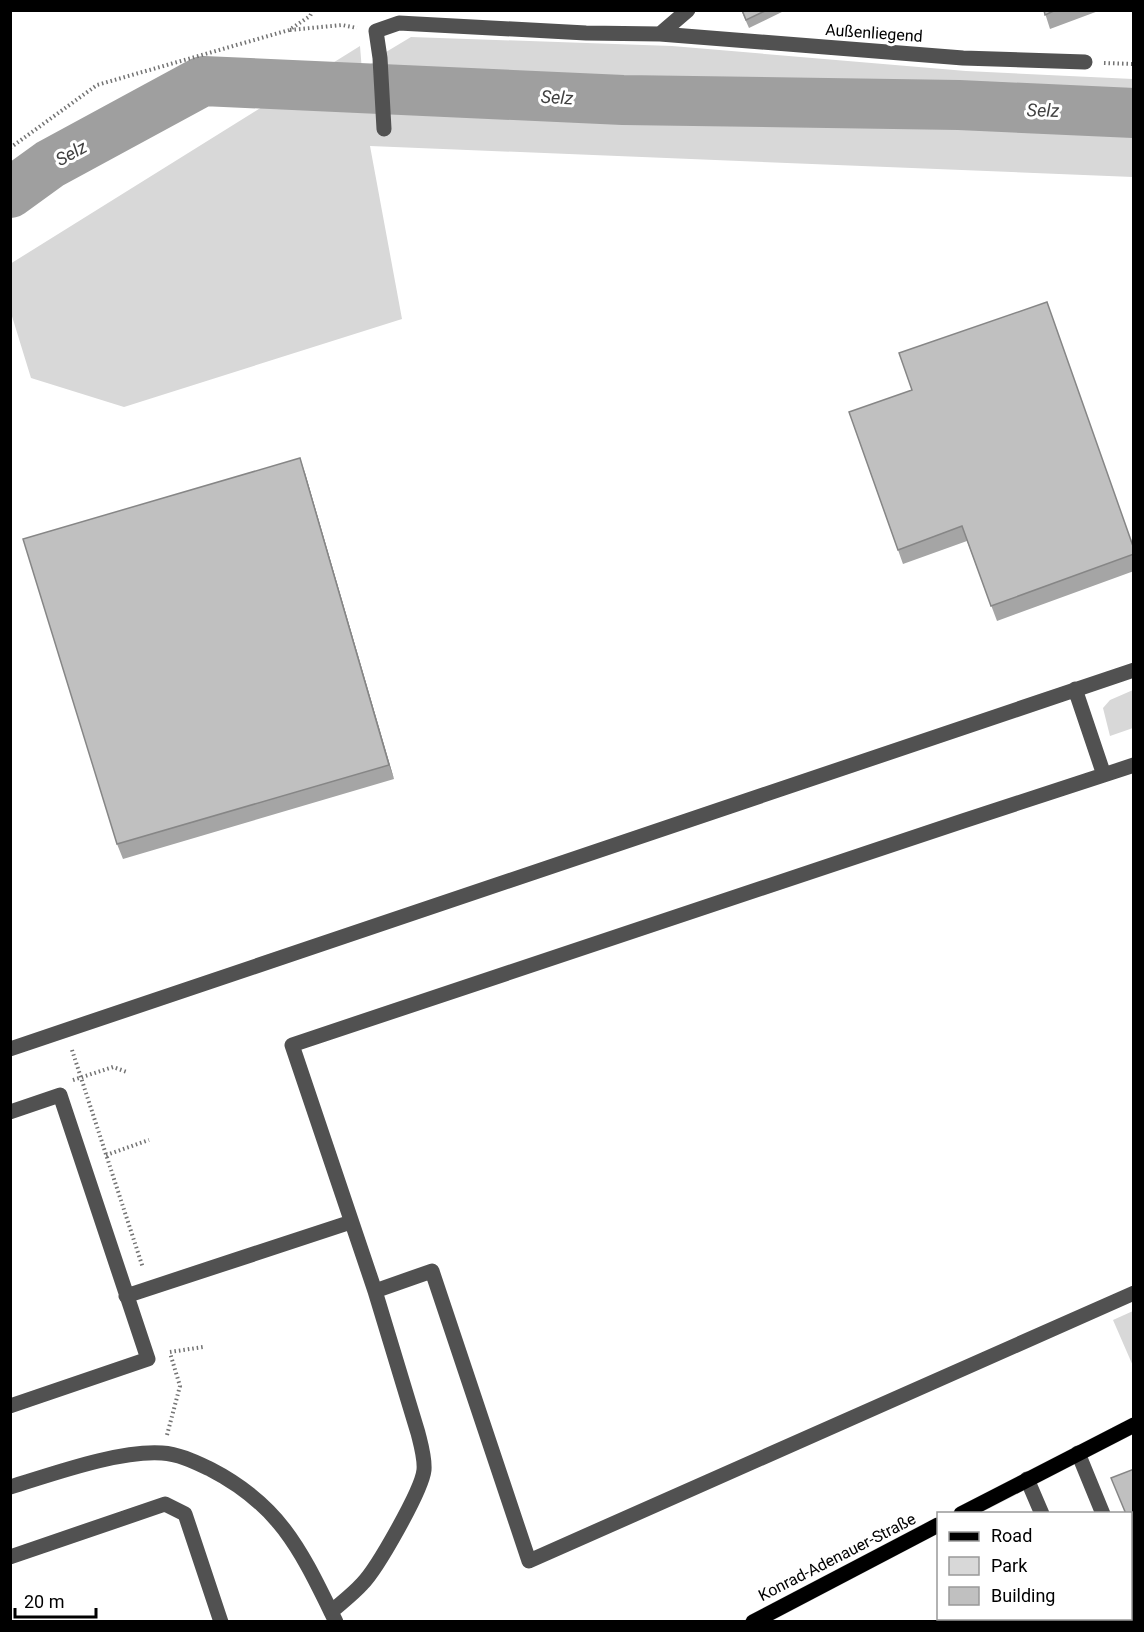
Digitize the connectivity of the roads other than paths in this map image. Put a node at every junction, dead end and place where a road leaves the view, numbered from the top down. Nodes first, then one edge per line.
1 (688, 10) edge
2 (660, 34) junction
3 (1085, 62) road end
4 (384, 129) dead end
5 (1134, 670) edge
6 (1075, 689) junction
7 (1134, 765) edge
8 (1104, 775) junction
9 (10, 1049) edge
10 (10, 1112) edge
11 (351, 1222) junction
12 (375, 1291) junction
13 (1134, 1293) edge
14 (126, 1296) junction
15 (10, 1406) edge
16 (1134, 1425) edge
17 (1078, 1453) junction
18 (1027, 1479) junction
19 (10, 1487) edge
20 (965, 1512) edge
21 (1041, 1512) edge
22 (1102, 1512) edge
23 (937, 1526) edge
24 (10, 1557) edge
25 (333, 1617) edge
26 (221, 1622) edge
27 (753, 1622) edge

1 - 2 street
2 - 3 street, Außenliegend
2 - 4 street, Außenliegend
5 - 6 street
6 - 8 street
6 - 9 street
7 - 8 street
8 - 11 street
10 - 14 street
11 - 12 street
11 - 14 street
12 - 13 street
12 - 25 street
14 - 15 street
16 - 17 main road
17 - 18 main road
17 - 22 street
18 - 20 main road
18 - 21 street
19 - 25 street
23 - 27 main road, Konrad-Adenauer-Straße
24 - 26 street

